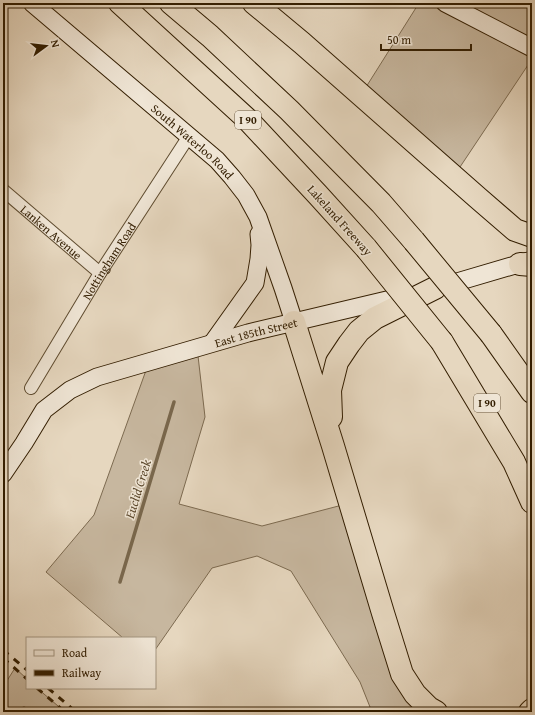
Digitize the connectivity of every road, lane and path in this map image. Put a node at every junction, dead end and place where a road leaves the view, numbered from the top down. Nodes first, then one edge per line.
1 (32, 3) edge
2 (120, 3) edge
3 (170, 3) edge
4 (254, 3) edge
5 (445, 3) edge
6 (532, 48) edge
7 (189, 136) junction
8 (3, 190) edge
9 (258, 218) junction
10 (532, 236) edge
11 (528, 263) edge
12 (100, 273) junction
13 (435, 288) junction
14 (294, 322) junction
15 (491, 334) junction
16 (213, 342) junction
17 (442, 342) junction
18 (532, 378) edge
19 (31, 388) dead end
20 (532, 392) edge
21 (333, 446) junction
22 (532, 463) edge
23 (3, 474) edge
24 (532, 502) edge
25 (436, 712) edge

1 - 7 street, South Waterloo Road
2 - 17 highway, Lakeland Freeway / I 90, bridge
3 - 15 highway, bridge
4 - 10 highway
5 - 6 street
7 - 9 street, South Waterloo Road
7 - 12 street, Nottingham Road
8 - 12 street, Lanken Avenue
9 - 14 street, South Waterloo Road
9 - 16 street
11 - 13 street, East 185th Street
12 - 19 street, Nottingham Road
13 - 14 street, East 185th Street
13 - 21 highway
14 - 16 street, East 185th Street
14 - 21 highway
15 - 18 highway
15 - 20 highway
16 - 23 street, East 185th Street
17 - 22 highway, Lakeland Freeway / I 90
17 - 24 highway
21 - 25 highway

